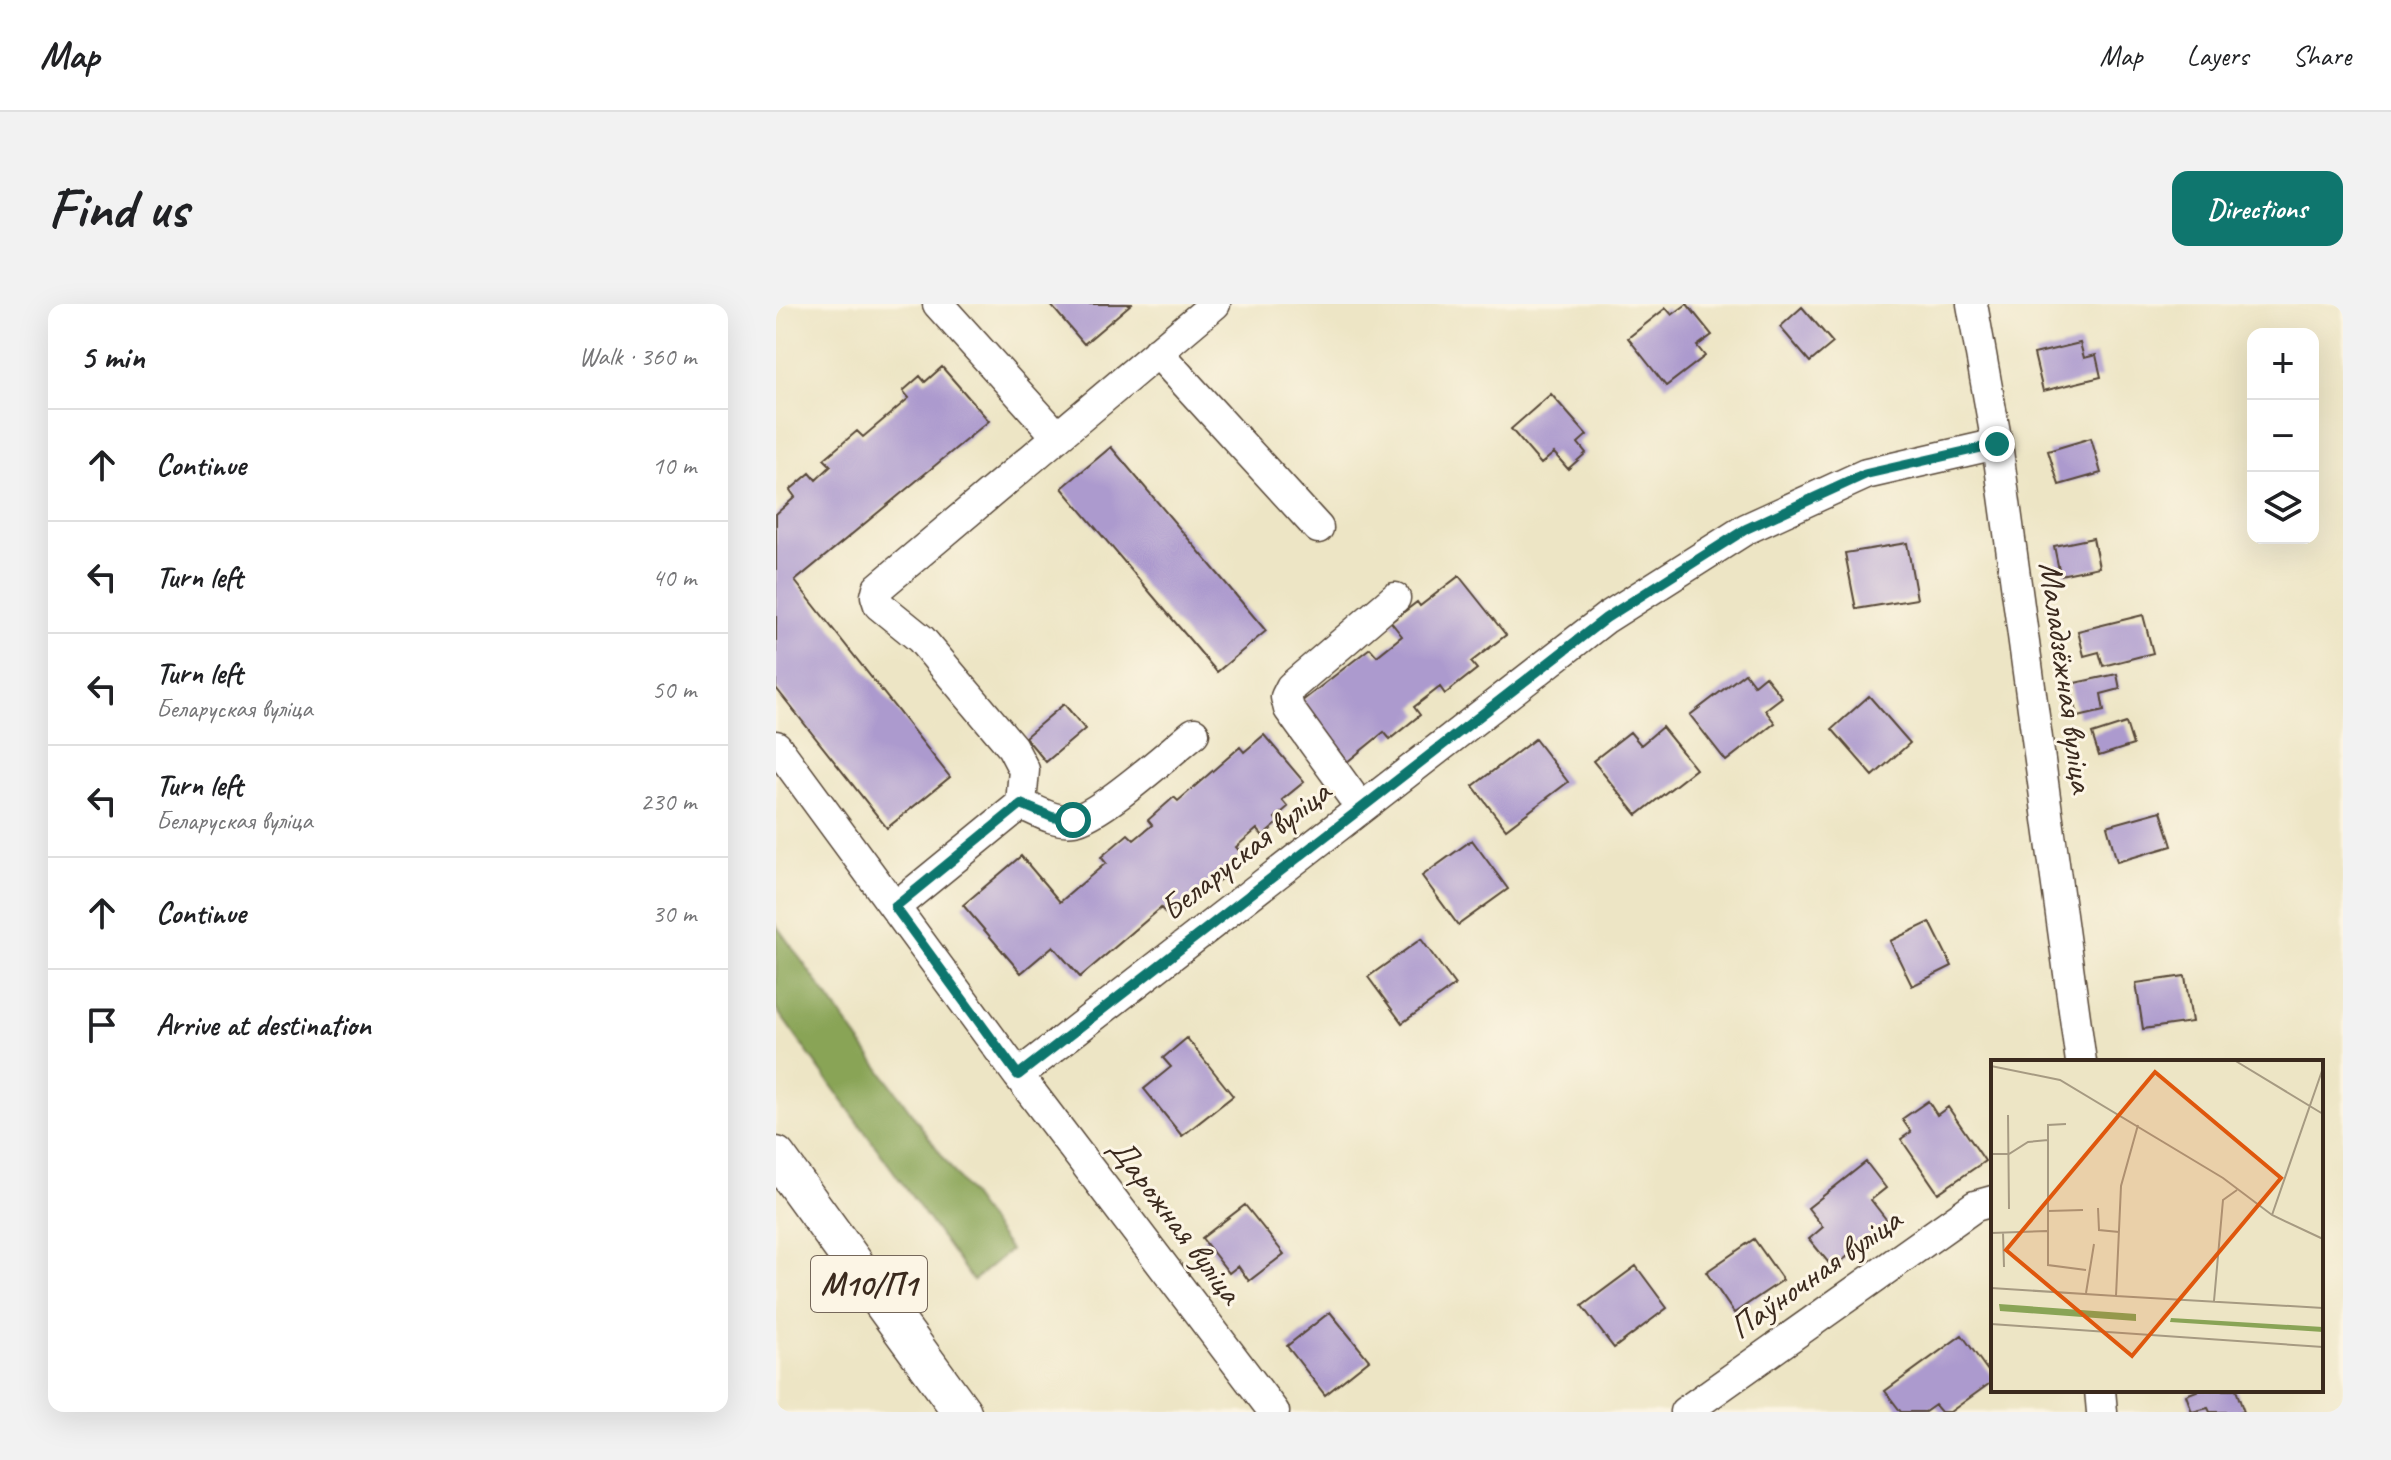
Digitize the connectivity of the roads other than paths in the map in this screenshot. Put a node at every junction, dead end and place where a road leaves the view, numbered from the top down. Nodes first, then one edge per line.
1 (938, 304) edge
2 (1215, 304) edge
3 (1972, 304) edge
4 (1157, 352) junction
5 (1057, 436) junction
6 (1997, 444) junction
7 (1318, 528) dead end
8 (1395, 598) dead end
9 (1194, 733) dead end
10 (776, 746) edge
11 (1021, 804) junction
12 (1361, 808) junction
13 (895, 907) junction
14 (2081, 1060) edge
15 (1018, 1075) junction
16 (776, 1156) edge
17 (1991, 1202) edge
18 (2100, 1392) edge
19 (962, 1412) edge
20 (1274, 1412) edge
21 (1685, 1412) edge
22 (2102, 1412) edge

1 - 5 street
2 - 4 street
3 - 6 street, Маладзёжная вуліца
4 - 5 street
4 - 7 street
5 - 11 street
6 - 12 street, Беларуская вуліца
6 - 14 street, Маладзёжная вуліца
8 - 12 street
9 - 11 street
10 - 13 street
11 - 13 street
12 - 15 street, Беларуская вуліца
13 - 15 street
15 - 20 street, Дарожная вуліца
16 - 19 main road, М10/П1
17 - 21 street, Паўночная вуліца
18 - 22 street

